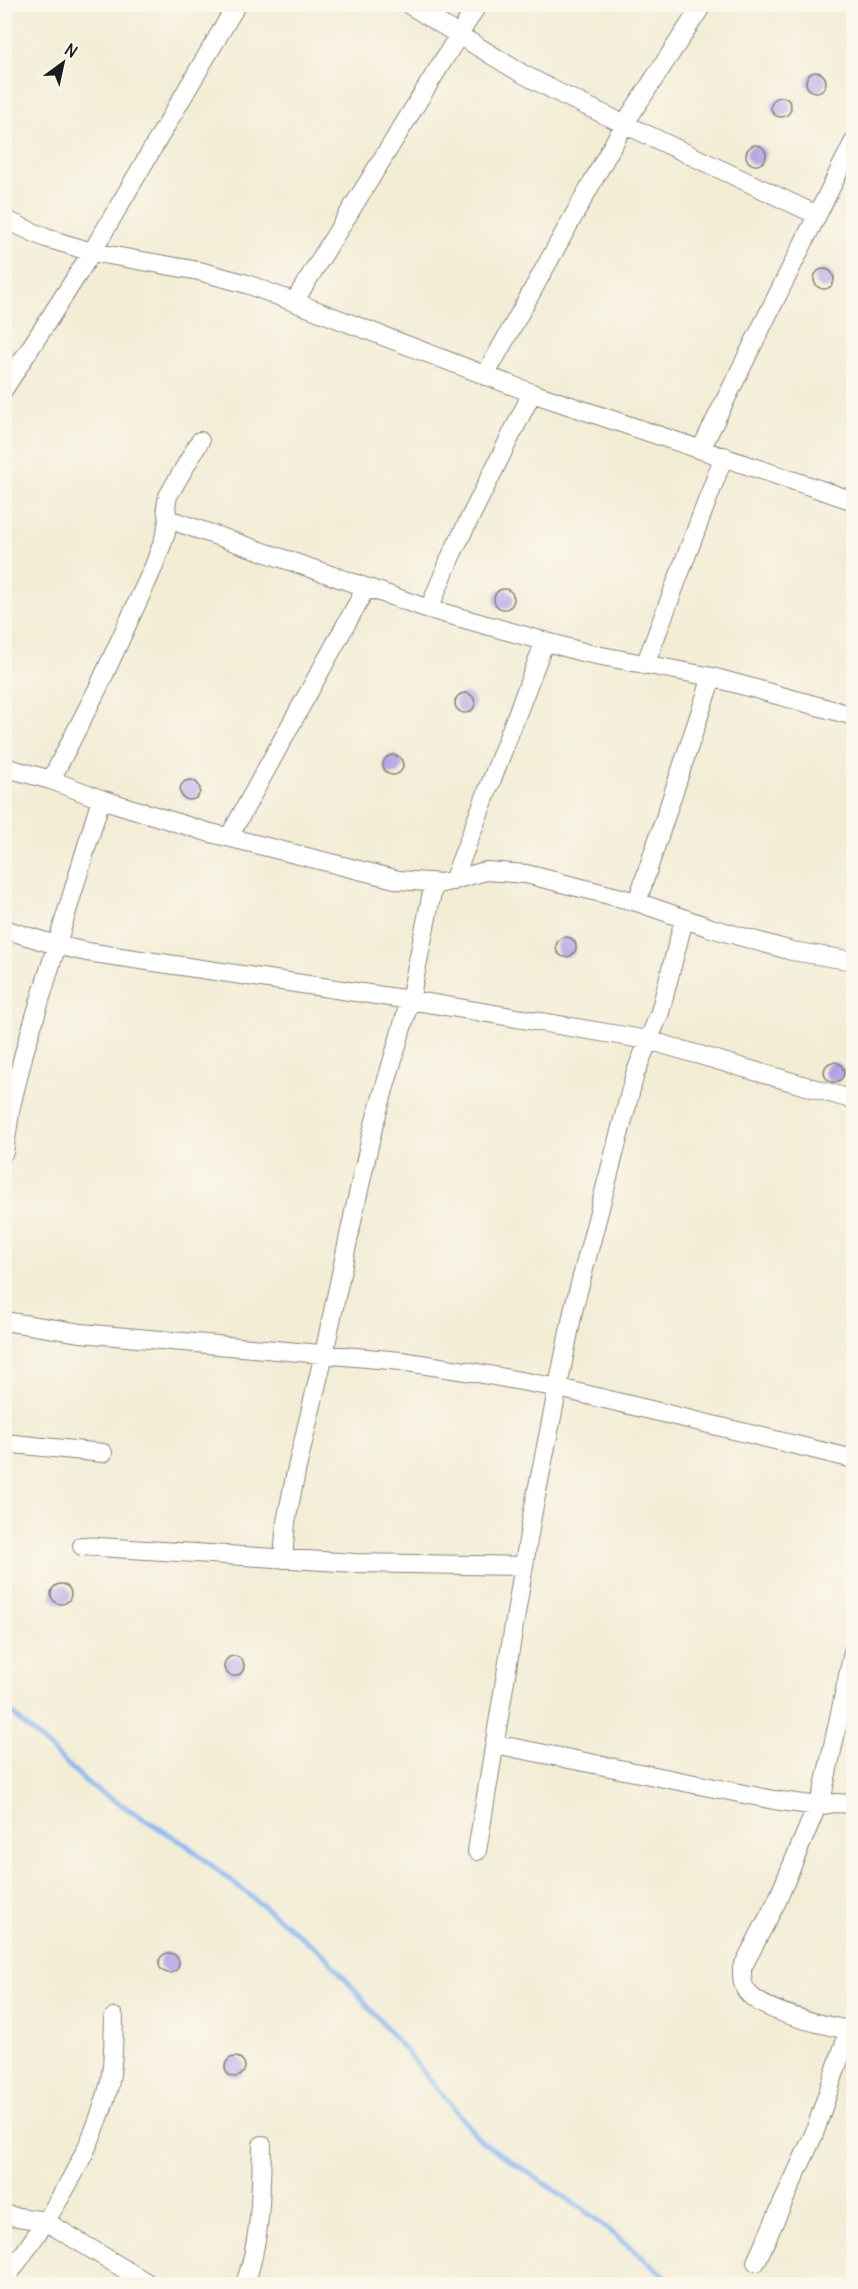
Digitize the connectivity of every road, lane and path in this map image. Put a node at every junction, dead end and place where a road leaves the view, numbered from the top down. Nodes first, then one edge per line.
1 (237, 4) edge
2 (408, 4) edge
3 (478, 4) edge
4 (703, 4) edge
5 (459, 36) junction
6 (625, 123) junction
7 (854, 141) edge
8 (817, 215) junction
9 (4, 219) edge
10 (92, 252) junction
11 (294, 302) junction
12 (485, 375) junction
13 (4, 390) edge
14 (532, 393) junction
15 (200, 441) dead end
16 (701, 449) junction
17 (724, 456) junction
18 (854, 501) edge
19 (168, 519) junction
20 (366, 588) junction
21 (429, 609) junction
22 (545, 641) junction
23 (645, 665) junction
24 (712, 676) junction
25 (854, 716) edge
26 (4, 767) edge
27 (51, 780) junction
28 (102, 799) junction
29 (229, 837) junction
30 (453, 881) junction
31 (434, 883) junction
32 (637, 902) junction
33 (684, 919) junction
34 (4, 929) edge
35 (56, 945) junction
36 (854, 961) edge
37 (410, 1000) junction
38 (648, 1040) junction
39 (11, 1074) edge
40 (854, 1101) edge
41 (4, 1152) edge
42 (4, 1321) edge
43 (324, 1354) junction
44 (559, 1388) junction
45 (4, 1443) edge
46 (103, 1453) dead end
47 (854, 1459) edge
48 (82, 1546) dead end
49 (283, 1559) junction
50 (524, 1566) junction
51 (854, 1648) edge
52 (495, 1744) junction
53 (854, 1804) edge
54 (818, 1806) junction
55 (477, 1851) dead end
56 (114, 2017) dead end
57 (851, 2031) edge
58 (262, 2145) dead end
59 (4, 2215) edge
60 (45, 2221) junction
61 (756, 2262) dead end
62 (4, 2282) edge
63 (149, 2284) edge
64 (245, 2284) edge

1 - 10 street
2 - 5 street
3 - 5 street
4 - 6 street
5 - 6 street
5 - 11 street
6 - 8 street
6 - 12 street
7 - 8 street
8 - 16 street
9 - 10 street
10 - 11 street
10 - 13 street
11 - 12 street
12 - 14 street
14 - 16 street
14 - 21 street
15 - 19 street
16 - 17 street
17 - 18 street
17 - 23 street
19 - 20 street
19 - 27 street
20 - 21 street
20 - 29 street
21 - 22 street
22 - 23 street
22 - 30 street
23 - 24 street
24 - 25 street
24 - 32 street
26 - 27 street
27 - 28 street
28 - 29 street
28 - 35 street
29 - 31 street
30 - 31 street
30 - 32 street
31 - 37 street
32 - 33 street
33 - 36 street
33 - 38 street
34 - 35 street
35 - 37 street
35 - 39 street
37 - 38 street
37 - 43 street
38 - 40 street
38 - 44 street
39 - 41 street
42 - 43 street
43 - 44 street
43 - 49 street
44 - 47 street
44 - 50 street
45 - 46 street
48 - 49 street
49 - 50 street
50 - 52 street
51 - 54 street
52 - 54 street
52 - 55 street
53 - 54 street
54 - 57 street
56 - 60 street
57 - 61 street
58 - 64 street
59 - 60 street
60 - 62 street
60 - 63 street

